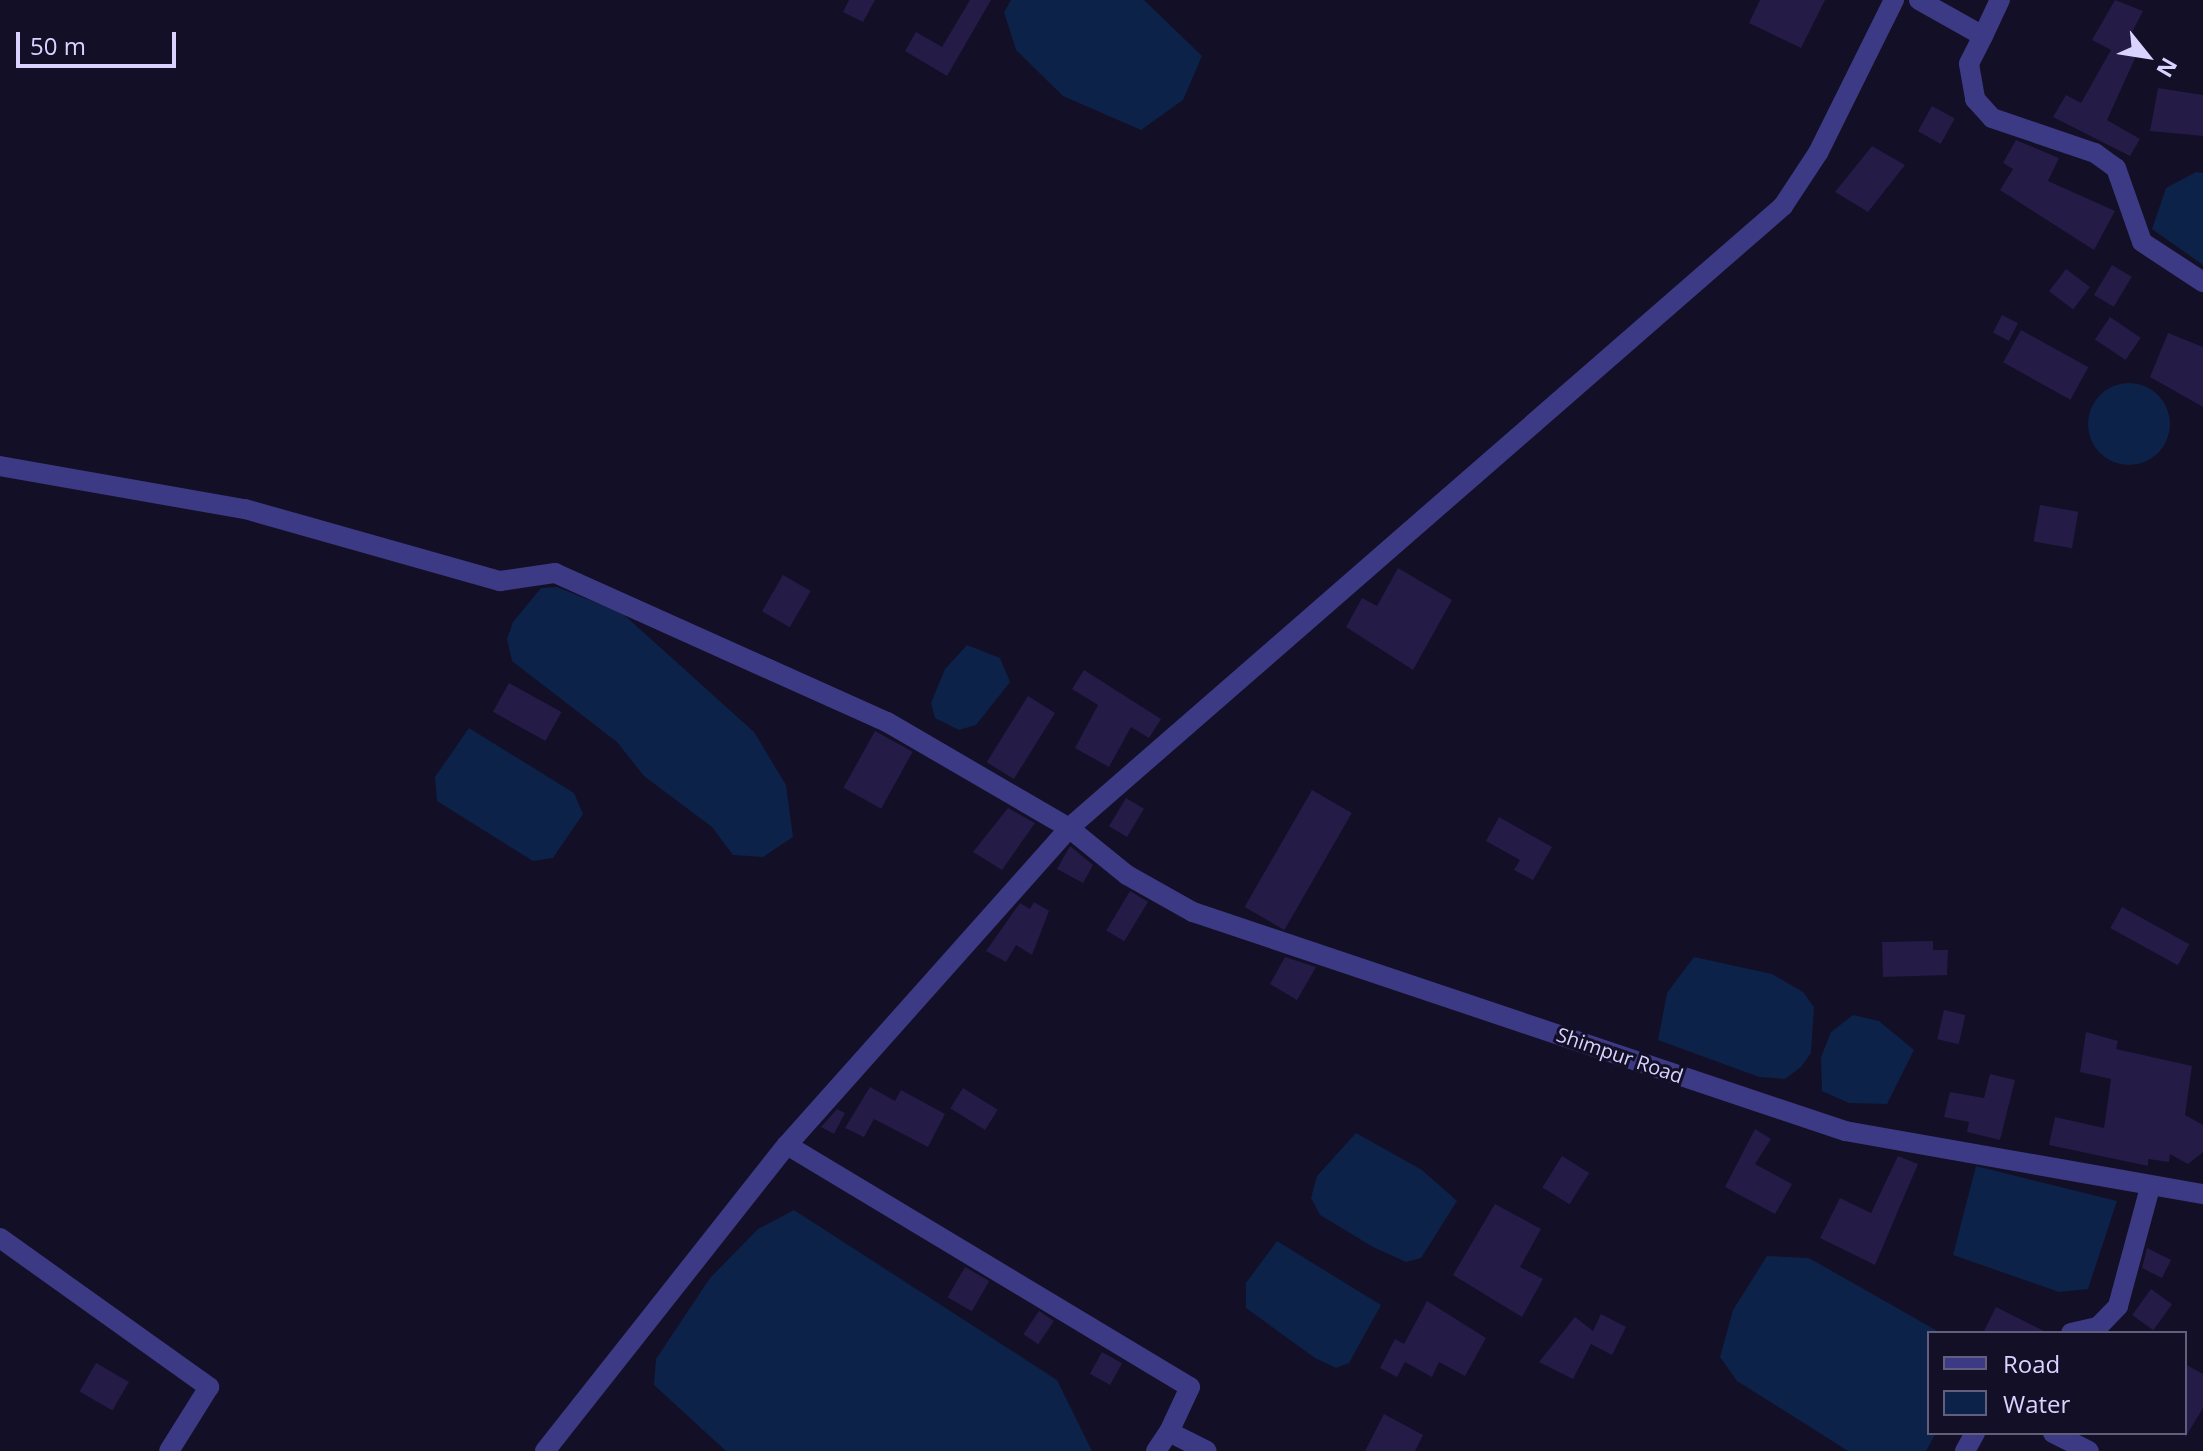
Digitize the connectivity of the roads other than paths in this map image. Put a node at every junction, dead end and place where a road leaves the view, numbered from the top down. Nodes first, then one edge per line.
1 (1894, 0) edge
2 (1919, 0) edge
3 (2000, 0) edge
4 (1983, 36) junction
5 (2203, 282) edge
6 (0, 466) edge
7 (1069, 828) junction
8 (787, 1145) junction
9 (2150, 1187) junction
10 (2203, 1194) edge
11 (0, 1238) edge
12 (2080, 1331) edge
13 (1169, 1432) junction
14 (2057, 1435) edge
15 (169, 1451) edge
16 (545, 1451) edge
17 (1156, 1451) edge
18 (1207, 1451) edge
19 (2089, 1451) edge

1 - 7 street
2 - 4 street
3 - 4 street
4 - 5 street
6 - 7 street, Shimpur Road
7 - 8 street
7 - 9 street, Shimpur Road
8 - 13 street
8 - 16 street
9 - 10 street, Shimpur Road
9 - 12 street
11 - 15 street
13 - 17 street
13 - 18 street
14 - 19 street

